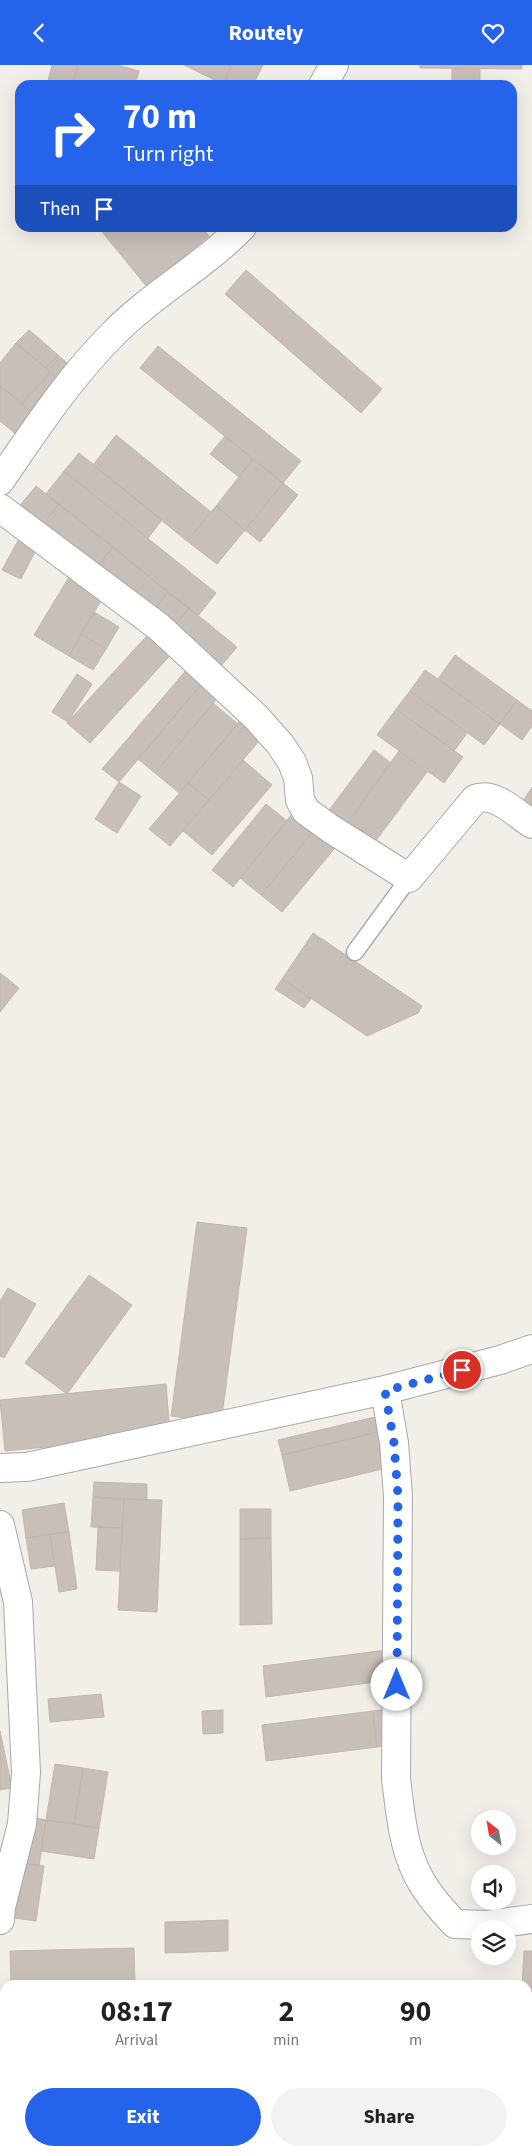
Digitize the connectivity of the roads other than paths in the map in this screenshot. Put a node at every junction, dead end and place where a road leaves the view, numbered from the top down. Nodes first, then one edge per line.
1 (334, 65) edge
2 (326, 80) edge
3 (236, 232) edge
4 (0, 481) edge
5 (0, 508) edge
6 (532, 824) edge
7 (409, 878) junction
8 (355, 952) dead end
9 (532, 1337) edge
10 (532, 1349) edge
11 (500, 1359) junction
12 (385, 1391) junction
13 (0, 1468) edge
14 (0, 1525) edge
15 (532, 1919) edge
16 (0, 1920) edge

1 - 2 street
3 - 4 street
5 - 7 street
6 - 7 street
7 - 8 lane
9 - 11 street
10 - 11 street
11 - 12 street
12 - 13 street
12 - 15 street
14 - 16 street

